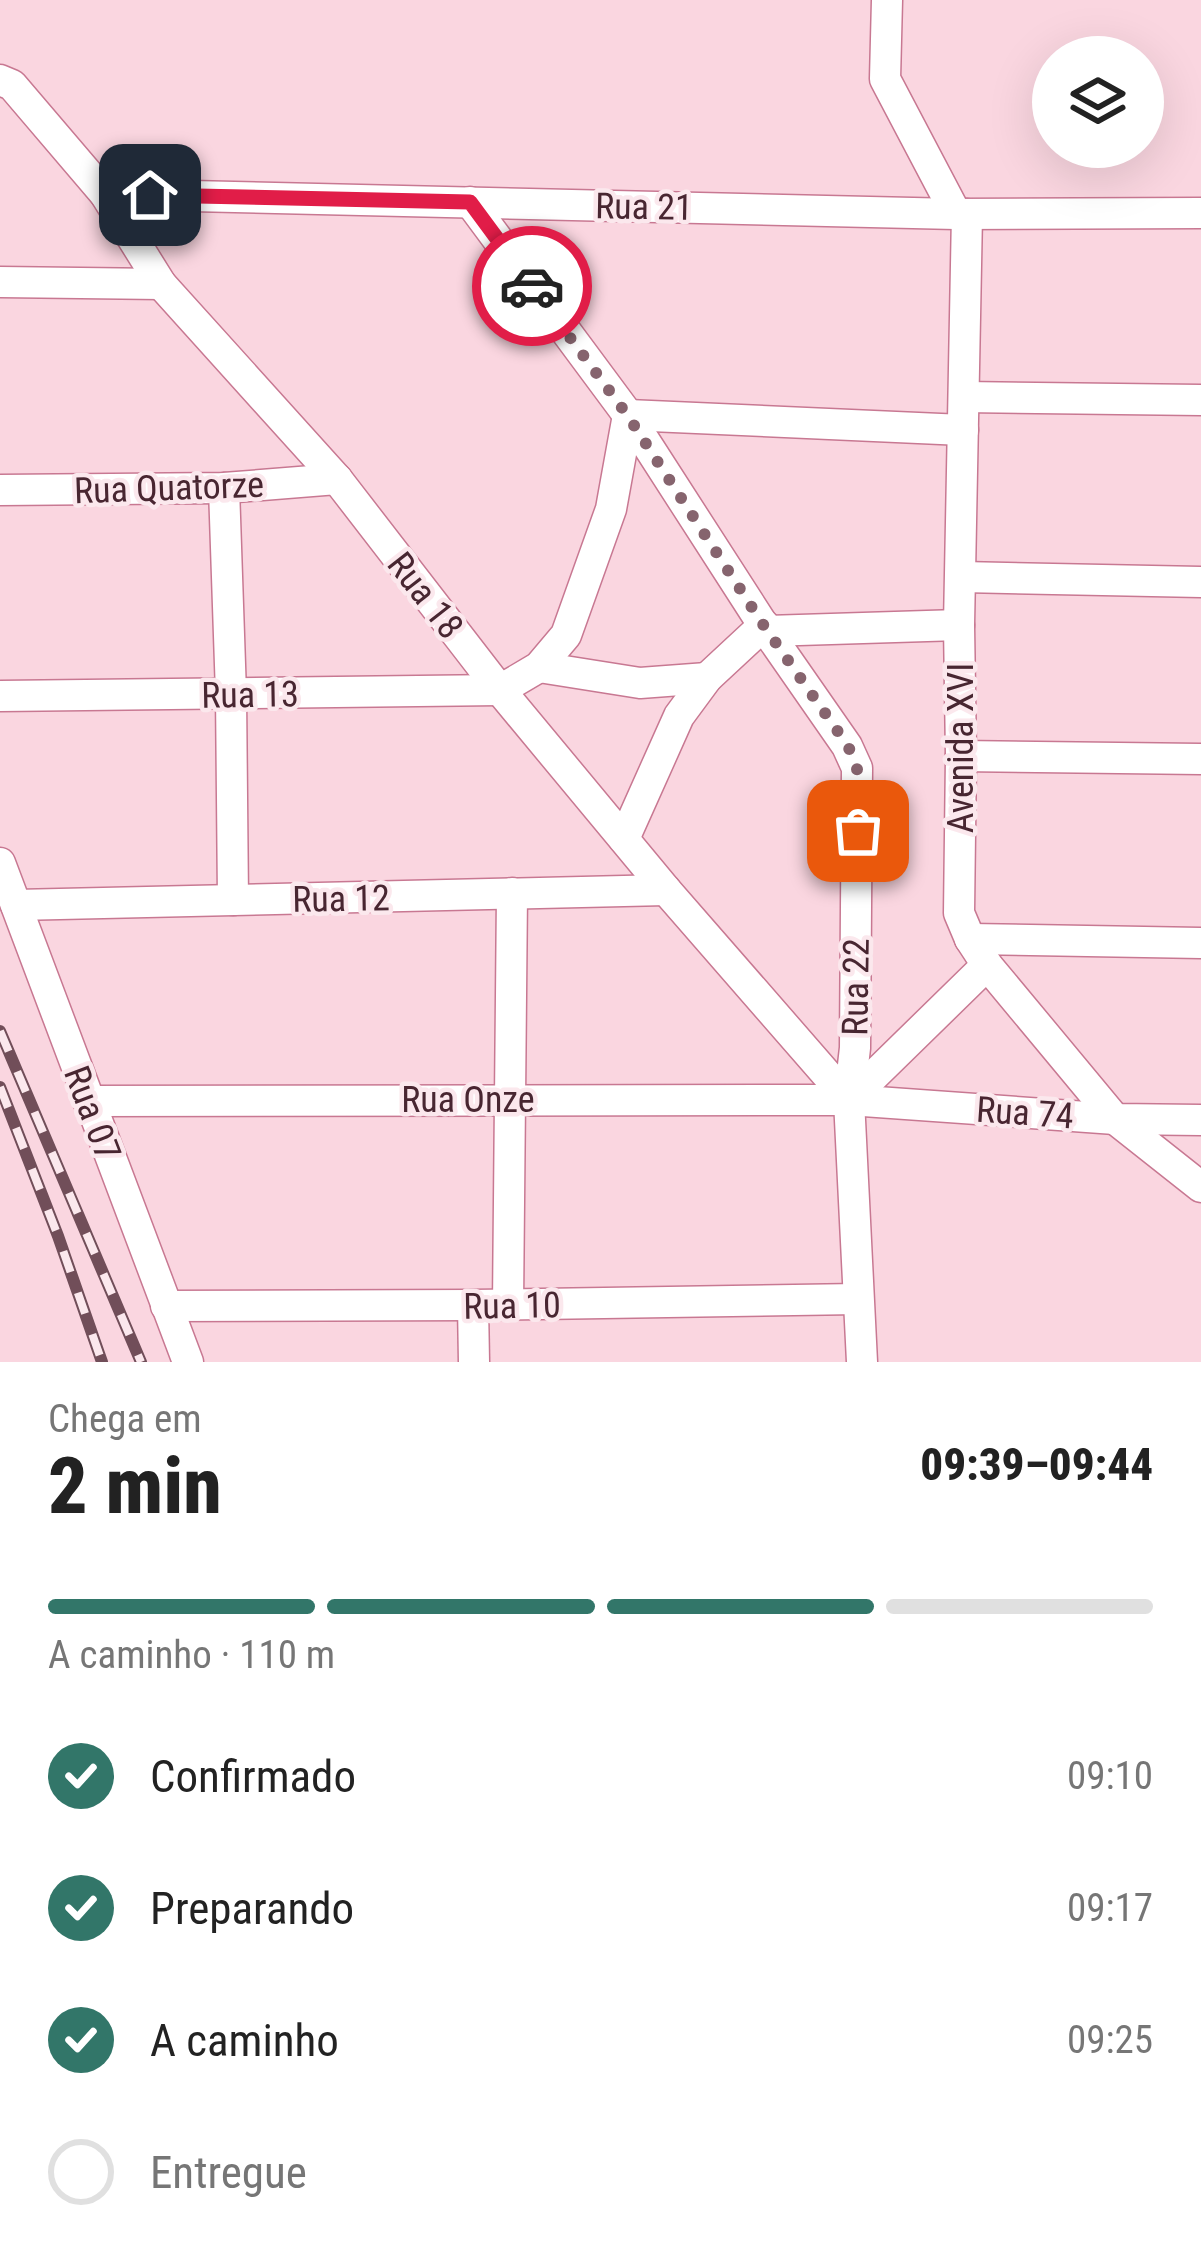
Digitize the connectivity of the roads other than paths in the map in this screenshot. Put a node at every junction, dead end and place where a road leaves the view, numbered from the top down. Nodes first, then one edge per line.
1 (887, 0) edge
2 (6, 82) edge
3 (105, 194) junction
4 (470, 202) junction
5 (1201, 213) edge
6 (962, 214) junction
7 (0, 282) edge
8 (161, 284) junction
9 (964, 397) junction
10 (1201, 400) edge
11 (628, 416) junction
12 (963, 430) junction
13 (337, 479) junction
14 (224, 488) junction
15 (0, 490) edge
16 (962, 577) junction
17 (1201, 582) edge
18 (959, 625) junction
19 (766, 628) junction
20 (539, 667) junction
21 (707, 678) junction
22 (500, 690) junction
23 (232, 694) junction
24 (0, 696) edge
25 (962, 756) junction
26 (1201, 760) edge
27 (624, 839) junction
28 (0, 862) edge
29 (666, 890) junction
30 (512, 893) junction
31 (233, 900) junction
32 (16, 905) junction
33 (970, 939) junction
34 (1201, 943) edge
35 (987, 965) junction
36 (509, 1099) junction
37 (849, 1100) junction
38 (88, 1101) junction
39 (1115, 1119) junction
40 (1201, 1120) edge
41 (1201, 1187) edge
42 (858, 1299) junction
43 (472, 1305) junction
44 (508, 1305) junction
45 (166, 1306) junction
46 (188, 1362) edge
47 (474, 1362) edge
48 (862, 1362) edge

1 - 6 street, Avenida XVI
2 - 3 street, Rua 18
3 - 4 street, Rua 21
3 - 8 street, Rua 18
4 - 6 street, Rua 21
4 - 11 street, Rua 22
5 - 6 street, Rua 21
6 - 9 street, Avenida XVI
7 - 8 street
8 - 13 street, Rua 18
9 - 10 street
9 - 12 street, Avenida XVI
11 - 12 street
11 - 19 street, Rua 22
11 - 20 street
12 - 16 street, Avenida XVI
13 - 14 street, Rua Quatorze
13 - 22 street, Rua 18
14 - 15 street, Rua Quatorze
14 - 23 street
16 - 17 street
16 - 18 street, Avenida XVI
18 - 19 street
18 - 25 street, Avenida XVI
19 - 21 street
19 - 37 street, Rua 22
20 - 21 street
20 - 22 street
21 - 27 street
22 - 23 street, Rua 13
22 - 27 street, Rua 18
23 - 24 street, Rua 13
23 - 31 street
25 - 26 street
25 - 33 street, Avenida XVI
27 - 29 street, Rua 18
28 - 32 street, Rua 07
29 - 30 street, Rua 12
29 - 37 street, Rua 18
30 - 31 street, Rua 12
30 - 36 street
31 - 32 street, Rua 12
32 - 38 street, Rua 07
33 - 34 street
33 - 35 street, Avenida XVI
35 - 37 street
35 - 39 street, Avenida XVI
36 - 37 street, Rua Onze
36 - 38 street, Rua Onze
36 - 44 street
37 - 39 street, Rua 74
37 - 42 street, Rua 22
38 - 45 street, Rua 07
39 - 40 street, Rua 74
39 - 41 street, Avenida XVI
42 - 44 street, Rua 10
42 - 48 street, Rua 22
43 - 44 street, Rua 10
43 - 45 street, Rua 10
43 - 47 street
45 - 46 street, Rua 07

